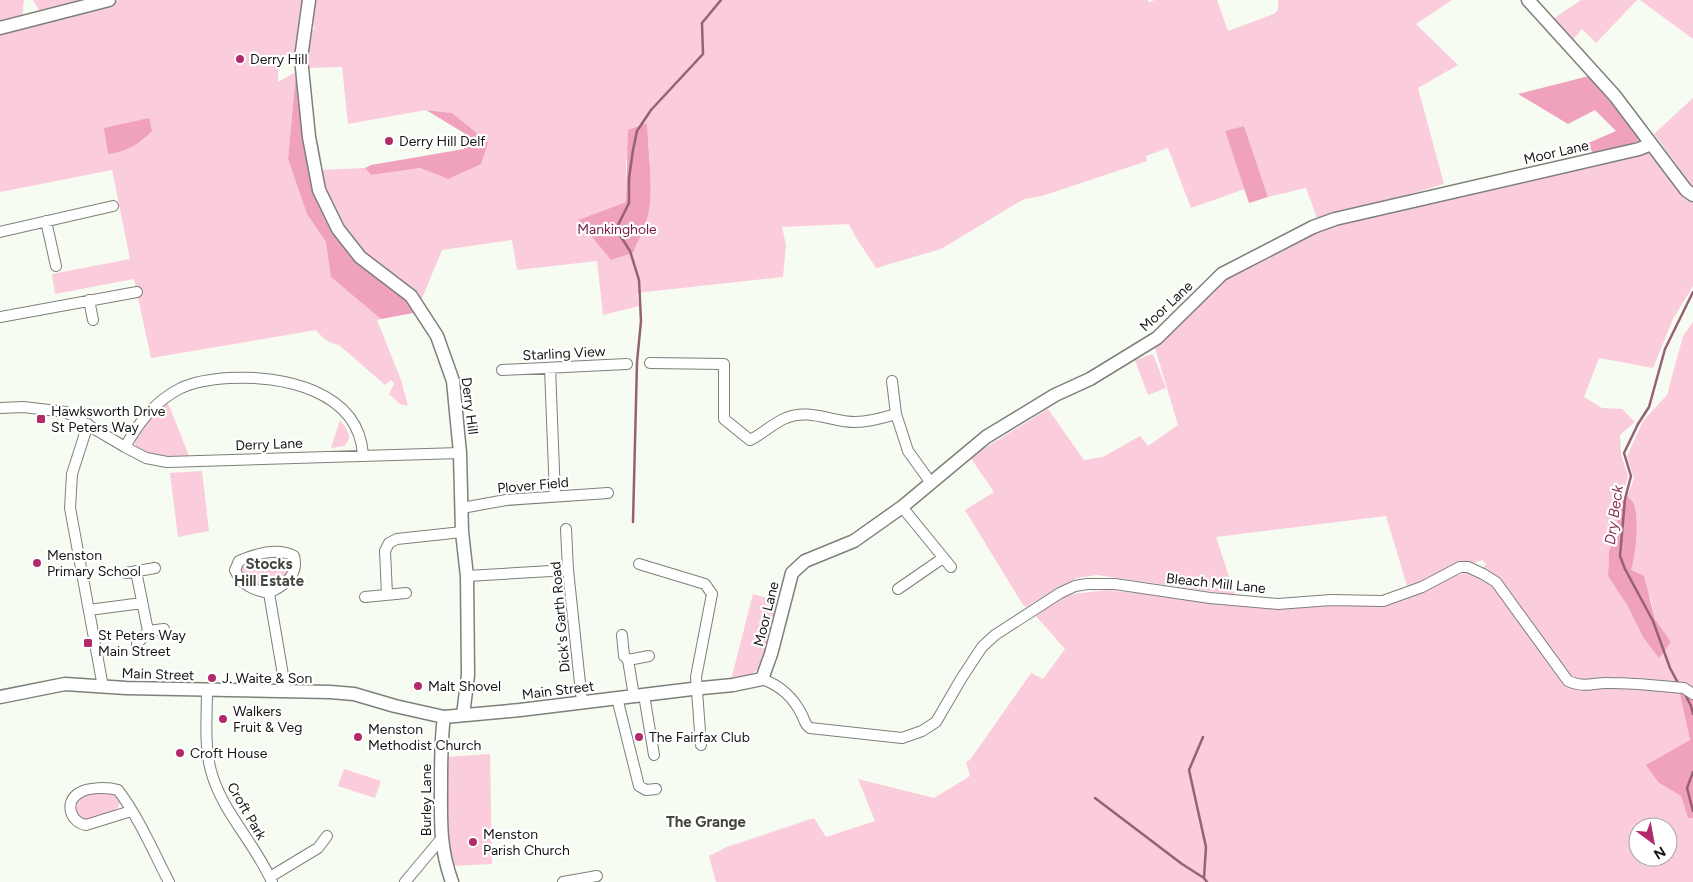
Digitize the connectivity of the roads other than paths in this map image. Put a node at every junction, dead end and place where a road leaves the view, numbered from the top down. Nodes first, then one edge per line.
1 (108, 0) edge
2 (309, 0) edge
3 (1528, 0) edge
4 (0, 28) edge
5 (1651, 144) junction
6 (1693, 195) edge
7 (113, 206) dead end
8 (46, 221) junction
9 (0, 232) edge
10 (56, 266) dead end
11 (136, 292) dead end
12 (89, 300) junction
13 (0, 317) edge
14 (93, 320) dead end
15 (650, 363) dead end
16 (627, 364) dead end
17 (550, 368) junction
18 (502, 370) dead end
19 (892, 381) dead end
20 (0, 408) edge
21 (896, 414) junction
22 (88, 424) junction
23 (125, 448) junction
24 (460, 453) junction
25 (363, 454) junction
26 (931, 483) junction
27 (608, 493) dead end
28 (555, 496) junction
29 (902, 507) junction
30 (462, 508) junction
31 (566, 529) dead end
32 (462, 532) junction
33 (944, 558) junction
34 (639, 564) dead end
35 (951, 567) dead end
36 (154, 568) dead end
37 (568, 570) junction
38 (467, 576) junction
39 (898, 589) dead end
40 (270, 593) junction
41 (406, 593) dead end
42 (387, 595) junction
43 (365, 597) dead end
44 (142, 604) junction
45 (89, 610) junction
46 (164, 629) dead end
47 (148, 631) junction
48 (622, 635) dead end
49 (137, 644) dead end
50 (649, 656) dead end
51 (628, 660) junction
52 (762, 679) junction
53 (103, 687) junction
54 (696, 689) junction
55 (207, 690) junction
56 (284, 691) junction
57 (1693, 694) edge
58 (639, 695) junction
59 (0, 697) edge
60 (617, 698) junction
61 (582, 702) junction
62 (464, 715) junction
63 (444, 716) junction
64 (702, 745) dead end
65 (654, 755) dead end
66 (656, 789) dead end
67 (131, 811) junction
68 (327, 836) dead end
69 (441, 839) junction
70 (598, 876) dead end
71 (271, 879) edge
72 (167, 882) edge
73 (405, 882) edge
74 (452, 882) edge
75 (563, 882) edge

1 - 4 street
2 - 24 street, Derry Hill
3 - 5 street
5 - 6 street
5 - 26 street, Moor Lane
7 - 8 street
8 - 9 street
8 - 10 street
11 - 12 street
12 - 13 street
12 - 14 street
15 - 21 street
16 - 17 street, Starling View
17 - 18 street, Starling View
17 - 28 street
19 - 21 street
20 - 22 street, Derry Lane
21 - 26 street
22 - 23 street, Derry Lane
22 - 45 street
23 - 25 street, Derry Lane
23 - 25 street
24 - 25 street, Derry Lane
24 - 30 street, Derry Hill
26 - 29 street, Moor Lane
27 - 28 street, Plover Field
28 - 30 street, Plover Field
29 - 33 street
29 - 52 street, Moor Lane
30 - 32 street, Derry Hill
31 - 37 street, Dick's Garth Road
32 - 38 street, Derry Hill
32 - 42 street
33 - 35 street
33 - 39 street
34 - 54 street
36 - 44 street
37 - 38 street
37 - 61 street, Dick's Garth Road
38 - 62 street, Derry Hill
40 - 40 street
40 - 56 street
41 - 42 street
42 - 43 street
44 - 45 street
44 - 47 street
45 - 53 street
46 - 47 street
47 - 49 street
48 - 51 street
50 - 51 street
51 - 58 street
52 - 54 street, Main Street
52 - 57 street, Bleach Mill Lane
53 - 55 street, Main Street
53 - 59 street, Main Street
54 - 58 street, Main Street
54 - 64 street
55 - 56 street, Main Street
55 - 71 street, Croft Park
56 - 63 street, Main Street
58 - 60 street, Main Street
58 - 65 street
60 - 61 street, Main Street
60 - 66 street
61 - 62 street, Main Street
62 - 63 street, Main Street
63 - 69 street, Burley Lane
67 - 67 street
67 - 72 street
68 - 71 street
69 - 73 street
69 - 74 street, Burley Lane
70 - 75 street

